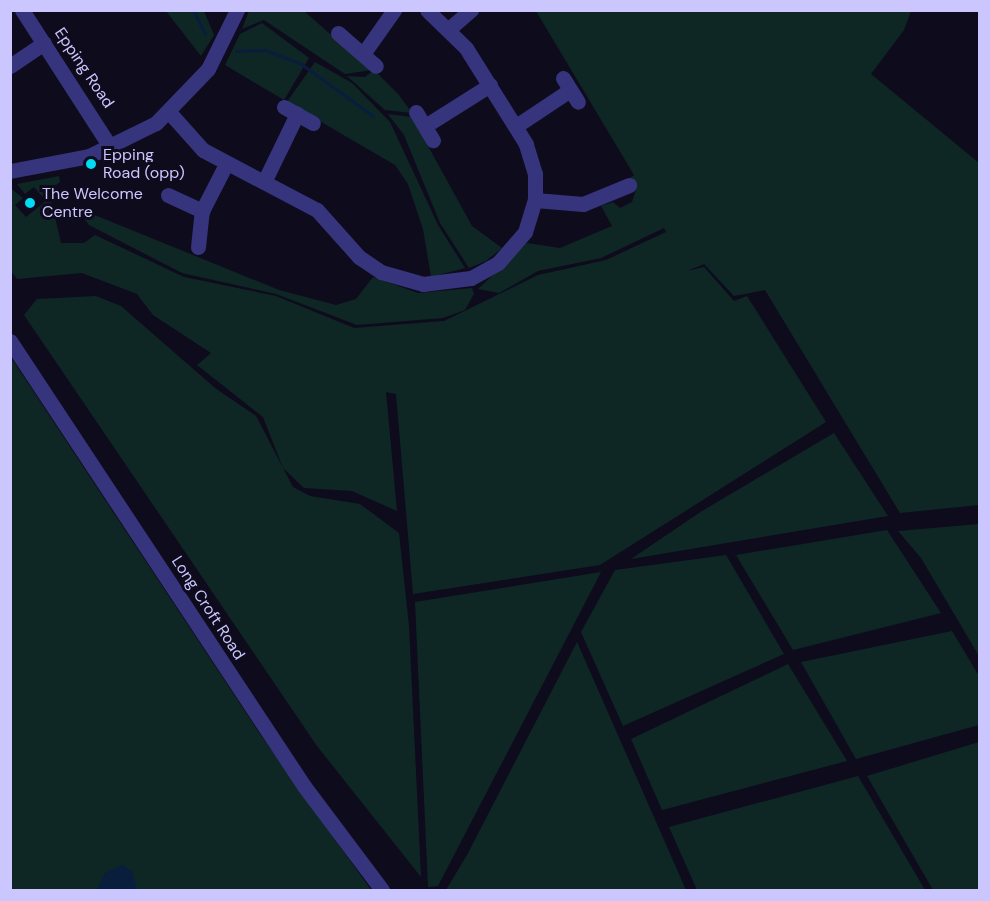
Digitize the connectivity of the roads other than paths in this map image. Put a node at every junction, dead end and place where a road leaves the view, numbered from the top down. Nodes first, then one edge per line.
1 (22, 10) edge
2 (237, 10) edge
3 (394, 10) edge
4 (427, 10) edge
5 (471, 10) edge
6 (450, 27) junction
7 (338, 33) dead end
8 (44, 42) junction
9 (363, 54) junction
10 (10, 66) edge
11 (376, 66) dead end
12 (490, 85) junction
13 (570, 90) dead end
14 (169, 112) junction
15 (416, 112) dead end
16 (313, 123) dead end
17 (425, 126) junction
18 (516, 126) junction
19 (433, 140) dead end
20 (111, 148) junction
21 (226, 164) junction
22 (10, 171) edge
23 (264, 182) junction
24 (624, 193) dead end
25 (168, 195) dead end
26 (535, 200) junction
27 (202, 211) junction
28 (198, 247) dead end
29 (10, 341) edge
30 (382, 891) edge

1 - 8 street, Epping Road
2 - 14 street
3 - 9 street
4 - 6 street
5 - 6 street
6 - 12 street
7 - 9 street
8 - 10 street
8 - 20 street, Epping Road
9 - 11 street
12 - 17 street
12 - 18 street
13 - 18 street
14 - 20 street
14 - 21 street
15 - 17 street
16 - 23 street
17 - 19 street
18 - 26 street
20 - 22 street
21 - 23 street
21 - 27 street
23 - 26 street
24 - 26 street
25 - 27 street
27 - 28 street
29 - 30 street, Long Croft Road

